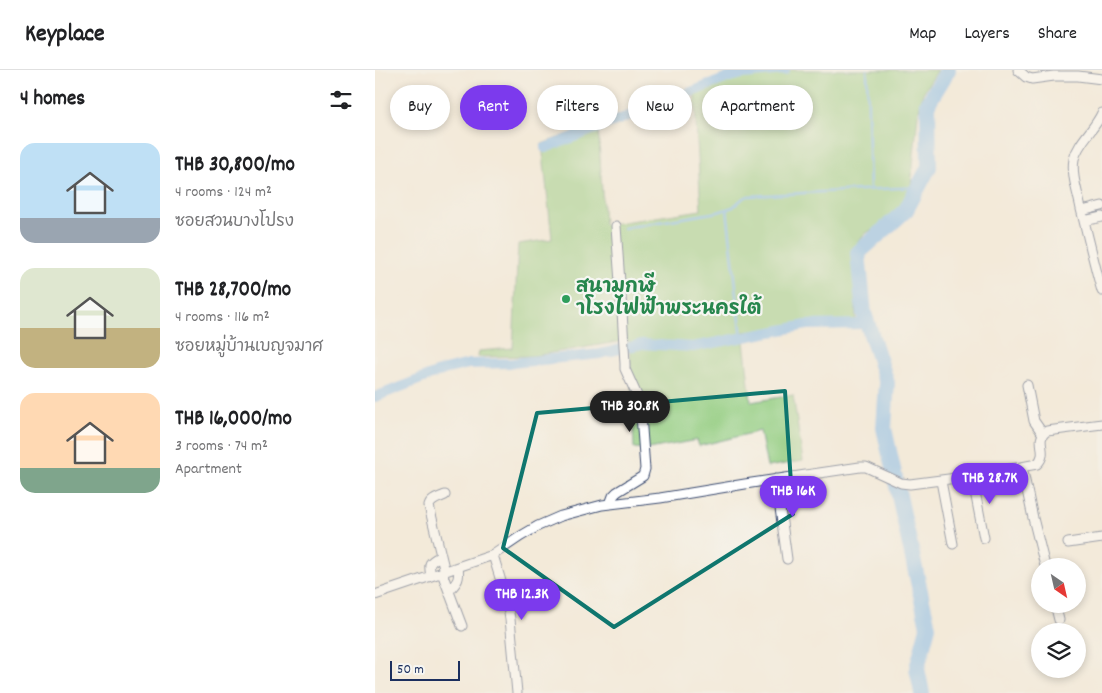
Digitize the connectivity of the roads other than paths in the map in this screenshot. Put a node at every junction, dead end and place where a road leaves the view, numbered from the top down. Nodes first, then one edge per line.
1 (1019, 70) edge
2 (1102, 78) edge
3 (1102, 113) edge
4 (1102, 206) edge
5 (1082, 212) junction
6 (1102, 217) edge
7 (1084, 221) junction
8 (616, 226) dead end
9 (1102, 292) edge
10 (1027, 385) dead end
11 (1102, 424) edge
12 (1043, 434) junction
13 (1022, 467) junction
14 (972, 476) junction
15 (776, 480) junction
16 (941, 480) junction
17 (445, 495) dead end
18 (610, 504) junction
19 (984, 538) dead end
20 (1102, 538) edge
21 (1067, 543) dead end
22 (953, 544) dead end
23 (493, 555) junction
24 (441, 556) junction
25 (1043, 558) edge
26 (787, 559) dead end
27 (458, 567) junction
28 (444, 572) junction
29 (431, 576) junction
30 (449, 591) junction
31 (375, 595) edge
32 (1057, 613) edge
33 (1059, 620) dead end
34 (462, 626) dead end
35 (517, 693) edge

1 - 2 street
3 - 5 street
4 - 5 street
5 - 7 street
6 - 7 street
7 - 9 street
8 - 18 street
10 - 12 street
11 - 12 street
12 - 13 street
13 - 14 street
13 - 25 street
14 - 16 street
14 - 19 street
15 - 16 street
15 - 18 street
15 - 26 street
16 - 22 street
17 - 24 street
18 - 23 street
20 - 21 street
23 - 27 street
23 - 35 street
24 - 28 street
24 - 29 street
27 - 28 street
27 - 30 street
28 - 29 street
28 - 30 street
29 - 31 street
30 - 34 street
32 - 33 street

